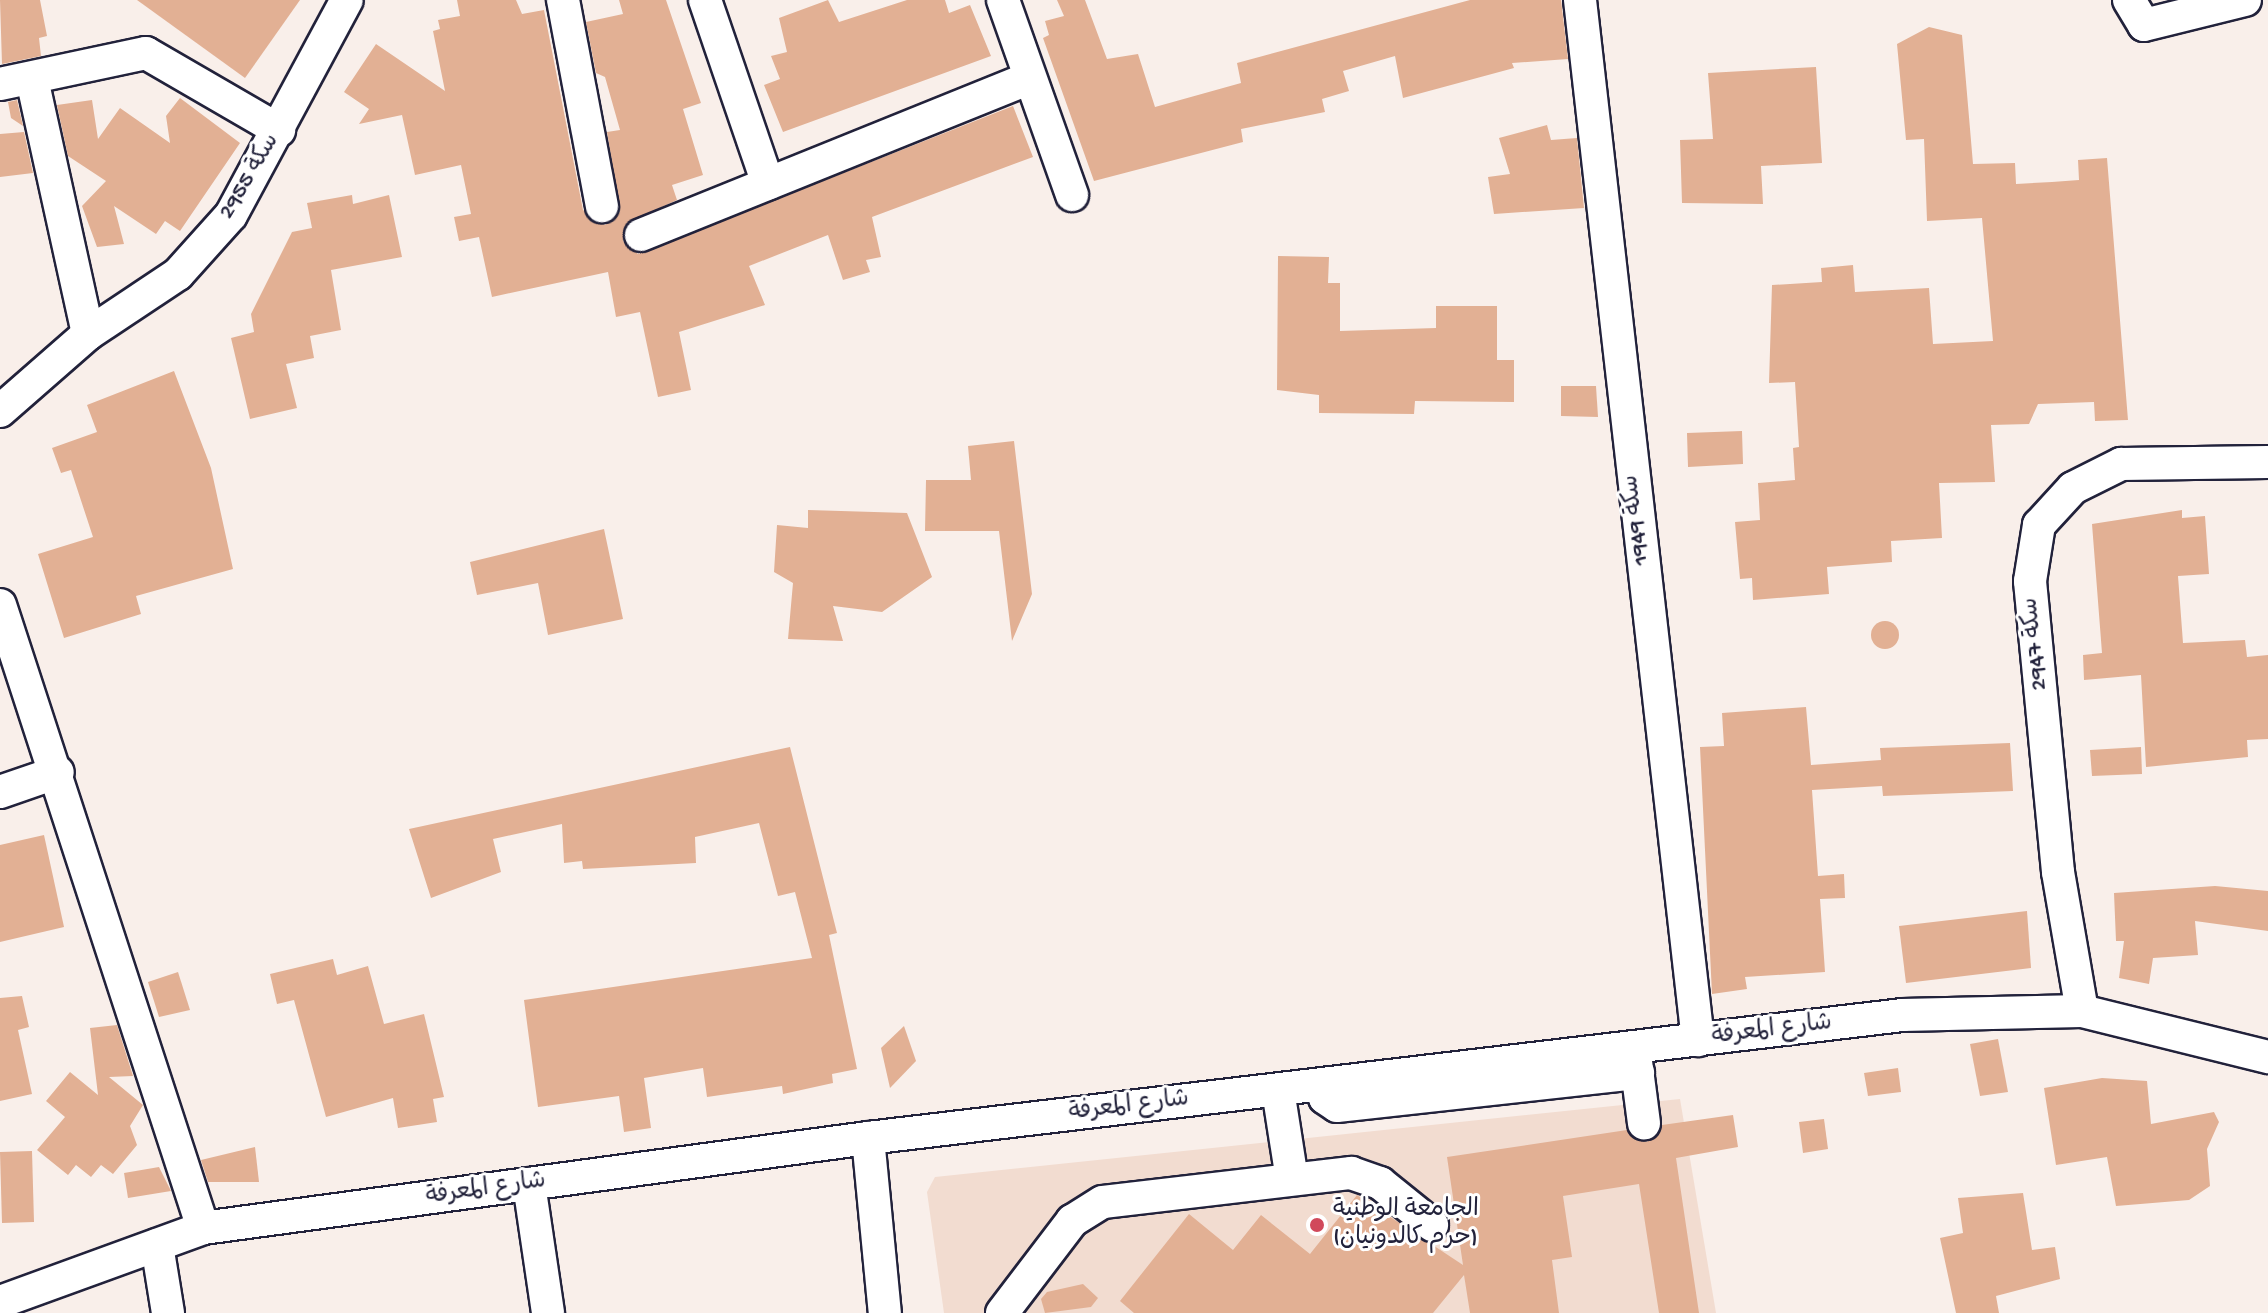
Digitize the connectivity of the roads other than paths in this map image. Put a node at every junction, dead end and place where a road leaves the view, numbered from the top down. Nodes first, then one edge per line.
1 (347, 0) edge
2 (563, 0) edge
3 (705, 0) edge
4 (1003, 0) edge
5 (1580, 0) edge
6 (2129, 0) edge
7 (2245, 0) edge
8 (1030, 78) junction
9 (32, 79) junction
10 (0, 84) edge
11 (279, 130) junction
12 (768, 184) junction
13 (1072, 195) dead end
14 (602, 206) dead end
15 (641, 235) dead end
16 (88, 334) junction
17 (0, 411) edge
18 (2268, 462) edge
19 (0, 605) edge
20 (58, 772) junction
21 (0, 792) edge
22 (2082, 1011) junction
23 (1698, 1040) junction
24 (2268, 1057) edge
25 (1636, 1060) junction
26 (1278, 1090) junction
27 (1644, 1123) dead end
28 (868, 1138) junction
29 (1292, 1179) junction
30 (529, 1184) junction
31 (1432, 1225) dead end
32 (203, 1228) junction
33 (157, 1245) junction
34 (0, 1302) edge
35 (168, 1313) edge
36 (548, 1313) edge
37 (885, 1313) edge
38 (1002, 1313) edge

1 - 11 street, سكة 2955
2 - 14 street
3 - 12 street
4 - 8 street
5 - 23 street, سكة 1949
6 - 7 street
8 - 12 street
8 - 13 street
9 - 10 street
9 - 11 street
9 - 16 street
11 - 16 street, سكة 2955
12 - 15 street
16 - 17 street, سكة 2955
18 - 22 street, سكة 2947
19 - 20 street
20 - 21 street
20 - 32 street
22 - 23 street, شارع المعرفة
22 - 24 street, شارع المعرفة
23 - 25 street, شارع المعرفة
25 - 26 street, شارع المعرفة
25 - 27 street
26 - 28 street, شارع المعرفة
26 - 29 street
28 - 30 street, شارع المعرفة
28 - 37 street
29 - 31 street
29 - 38 street
30 - 32 street, شارع المعرفة
30 - 36 street
32 - 33 street, شارع المعرفة
33 - 34 street, شارع المعرفة
33 - 35 street

